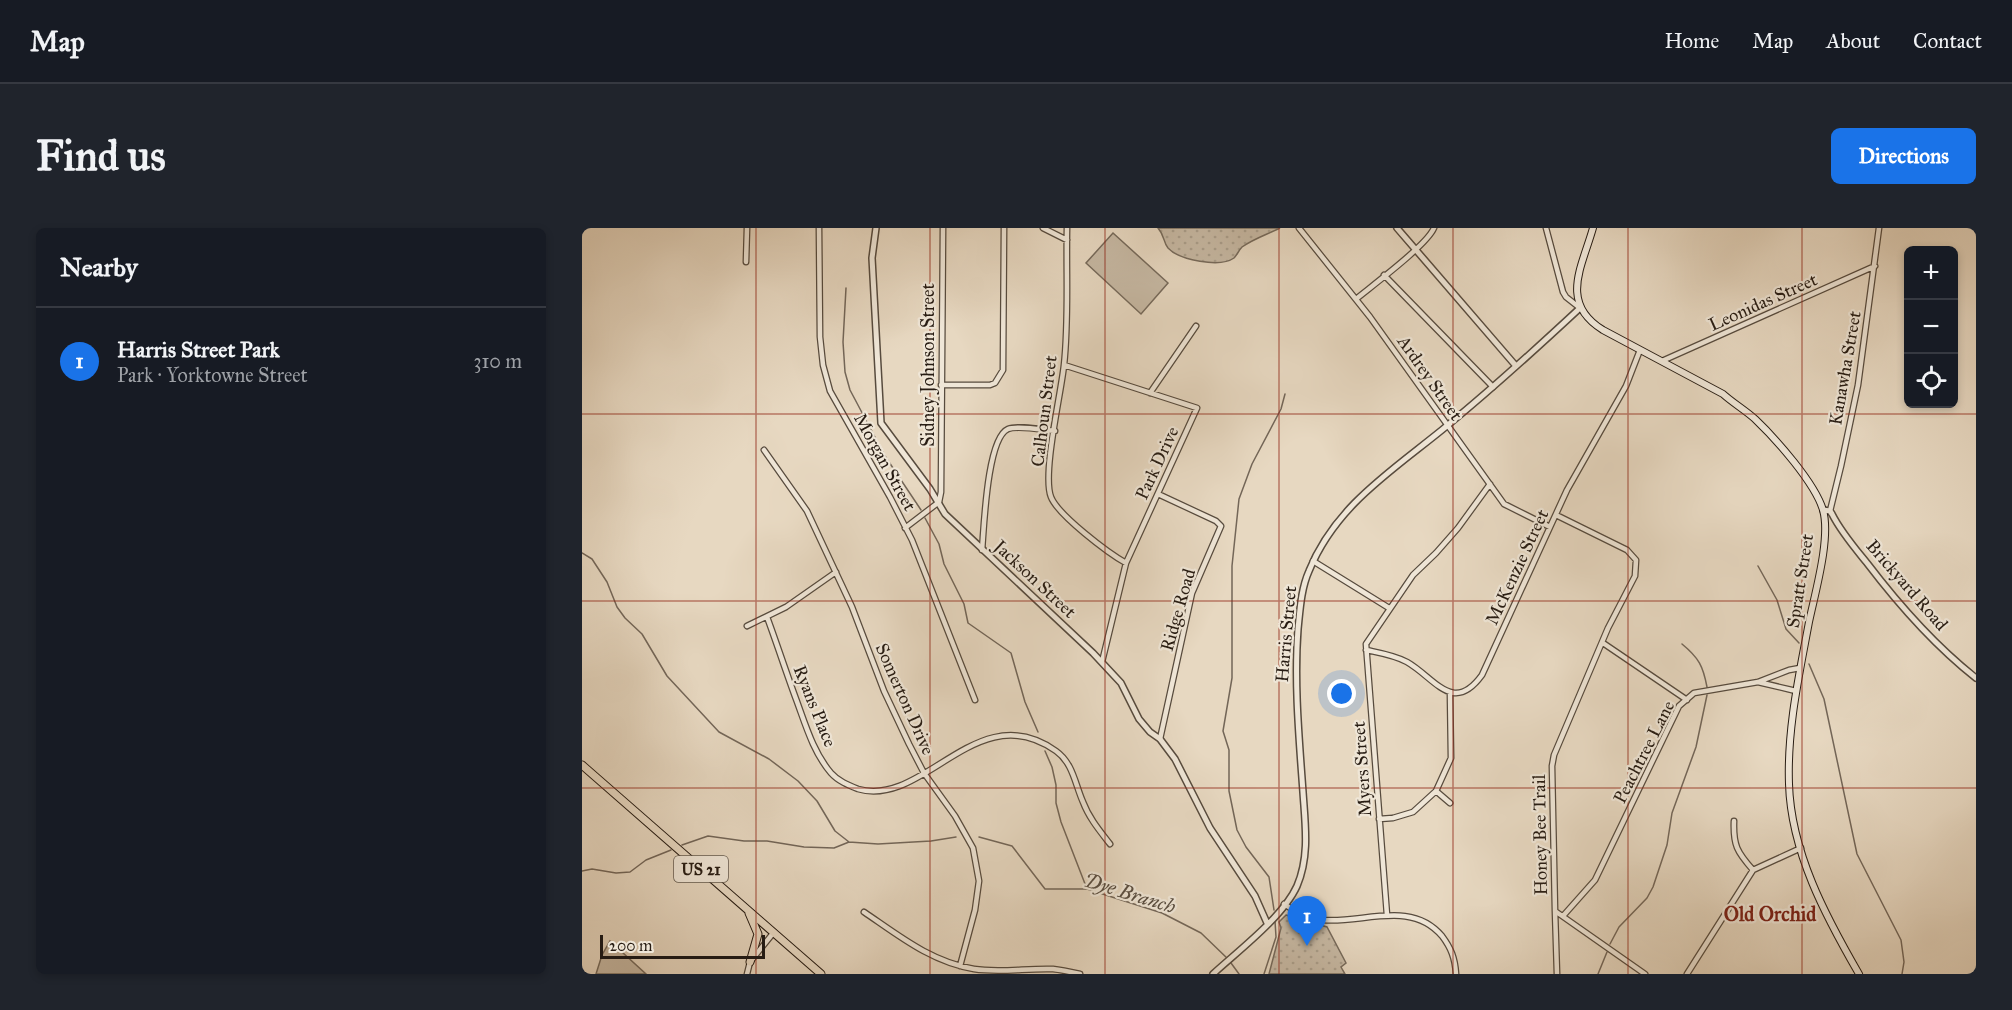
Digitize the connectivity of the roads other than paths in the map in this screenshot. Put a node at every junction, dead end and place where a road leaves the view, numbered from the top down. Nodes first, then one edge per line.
1 (747, 228) edge
2 (819, 228) edge
3 (876, 228) edge
4 (943, 228) edge
5 (1004, 228) edge
6 (1043, 228) edge
7 (1067, 228) edge
8 (1299, 228) edge
9 (1397, 228) edge
10 (1434, 228) edge
11 (1545, 228) edge
12 (1593, 228) edge
13 (1879, 228) edge
14 (1067, 240) junction
15 (1415, 249) junction
16 (746, 262) dead end
17 (1875, 266) junction
18 (1384, 275) junction
19 (1356, 299) junction
20 (1580, 308) junction
21 (1196, 326) dead end
22 (1640, 350) junction
23 (1662, 361) junction
24 (1064, 365) junction
25 (1516, 366) junction
26 (941, 385) junction
27 (1493, 387) junction
28 (1150, 393) junction
29 (1447, 426) junction
30 (1054, 431) junction
31 (764, 450) dead end
32 (1490, 484) junction
33 (1158, 494) junction
34 (938, 502) junction
35 (1826, 510) junction
36 (1556, 515) junction
37 (1550, 527) junction
38 (905, 528) junction
39 (982, 550) junction
40 (1313, 561) junction
41 (1126, 563) junction
42 (836, 572) junction
43 (1389, 608) junction
44 (767, 617) junction
45 (747, 626) dead end
46 (1603, 644) junction
47 (1366, 650) junction
48 (1102, 662) junction
49 (1800, 668) junction
50 (1976, 678) edge
51 (1758, 682) junction
52 (1796, 691) junction
53 (1450, 692) junction
54 (975, 700) dead end
55 (1687, 700) junction
56 (1160, 739) junction
57 (582, 765) edge
58 (924, 773) junction
59 (1436, 791) junction
60 (1449, 803) dead end
61 (1379, 819) junction
62 (1734, 821) dead end
63 (1110, 844) dead end
64 (1801, 848) junction
65 (1753, 870) junction
66 (1284, 904) junction
67 (746, 908) junction
68 (1556, 910) junction
69 (864, 912) dead end
70 (1387, 915) junction
71 (1563, 916) junction
72 (1267, 924) junction
73 (774, 932) junction
74 (750, 962) junction
75 (960, 966) junction
76 (1054, 972) edge
77 (747, 974) edge
78 (821, 974) edge
79 (1080, 974) edge
80 (1213, 974) edge
81 (1456, 974) edge
82 (1557, 974) edge
83 (1645, 974) edge
84 (1687, 974) edge
85 (1859, 974) edge

1 - 16 street
2 - 38 street, Morgan Street
3 - 34 street, Jackson Street
4 - 26 street, Sidney Johnson Street
5 - 26 street
6 - 14 street
7 - 14 street, Calhoun Street
8 - 19 street, Ardrey Street
9 - 15 street
10 - 15 street
11 - 20 street
12 - 20 main road
13 - 17 street, Kanawha Street
14 - 24 street, Calhoun Street
15 - 18 street
15 - 25 street
17 - 23 street, Leonidas Street
17 - 35 street, Kanawha Street
18 - 19 street
18 - 27 street
19 - 29 street, Ardrey Street
20 - 22 main road, Spratt Street
20 - 25 street, Harris Street
21 - 28 street
22 - 23 main road, Spratt Street
22 - 36 street, McKenzie Street
23 - 35 main road, Spratt Street
24 - 28 street, Park Drive
24 - 30 street, Calhoun Street
25 - 27 street, Harris Street
26 - 34 street, Sidney Johnson Street
27 - 29 street, Harris Street
28 - 33 street, Park Drive
29 - 32 street, Ardrey Street
29 - 40 street, Harris Street
30 - 39 street
30 - 41 street, Calhoun Street
31 - 42 street, Somerton Drive
32 - 37 street, Ardrey Street
32 - 43 street
33 - 41 street, Park Drive
33 - 56 street, Ridge Road
34 - 38 street
34 - 39 street, Jackson Street
35 - 49 main road, Spratt Street
35 - 50 street, Brickyard Road
36 - 37 street, McKenzie Street
36 - 46 street, Honey Bee Trail
37 - 53 street, McKenzie Street
38 - 54 street, Morgan Street
39 - 48 street, Jackson Street
40 - 43 street
40 - 66 street, Harris Street
41 - 48 street, Park Drive
42 - 44 street
42 - 58 street, Somerton Drive
43 - 47 street
44 - 45 street
44 - 58 street, Ryans Place
46 - 55 street
46 - 68 street, Honey Bee Trail
47 - 53 street
47 - 61 street, Myers Street
48 - 56 street, Jackson Street
49 - 51 street, Peachtree Lane
49 - 52 main road, Spratt Street
51 - 52 street
51 - 55 street, Peachtree Lane
52 - 64 main road, Spratt Street
53 - 59 street
55 - 71 street, Peachtree Lane
56 - 72 street, Jackson Street
57 - 67 main road, US 21
58 - 63 street, Ryans Place
58 - 75 street, Somerton Drive
59 - 60 street
59 - 61 street
61 - 70 street, Myers Street
62 - 65 street
64 - 65 street
64 - 85 main road, Spratt Street
65 - 84 street
66 - 70 street
66 - 72 street, Harris Street
67 - 73 main road, US 21
67 - 74 main road
68 - 71 street, Honey Bee Trail
68 - 82 street
69 - 75 street
70 - 81 street
71 - 83 street, Honey Bee Trail
72 - 80 street, Harris Street
73 - 74 street
73 - 78 main road, US 21
74 - 77 street
75 - 76 street
76 - 79 street

